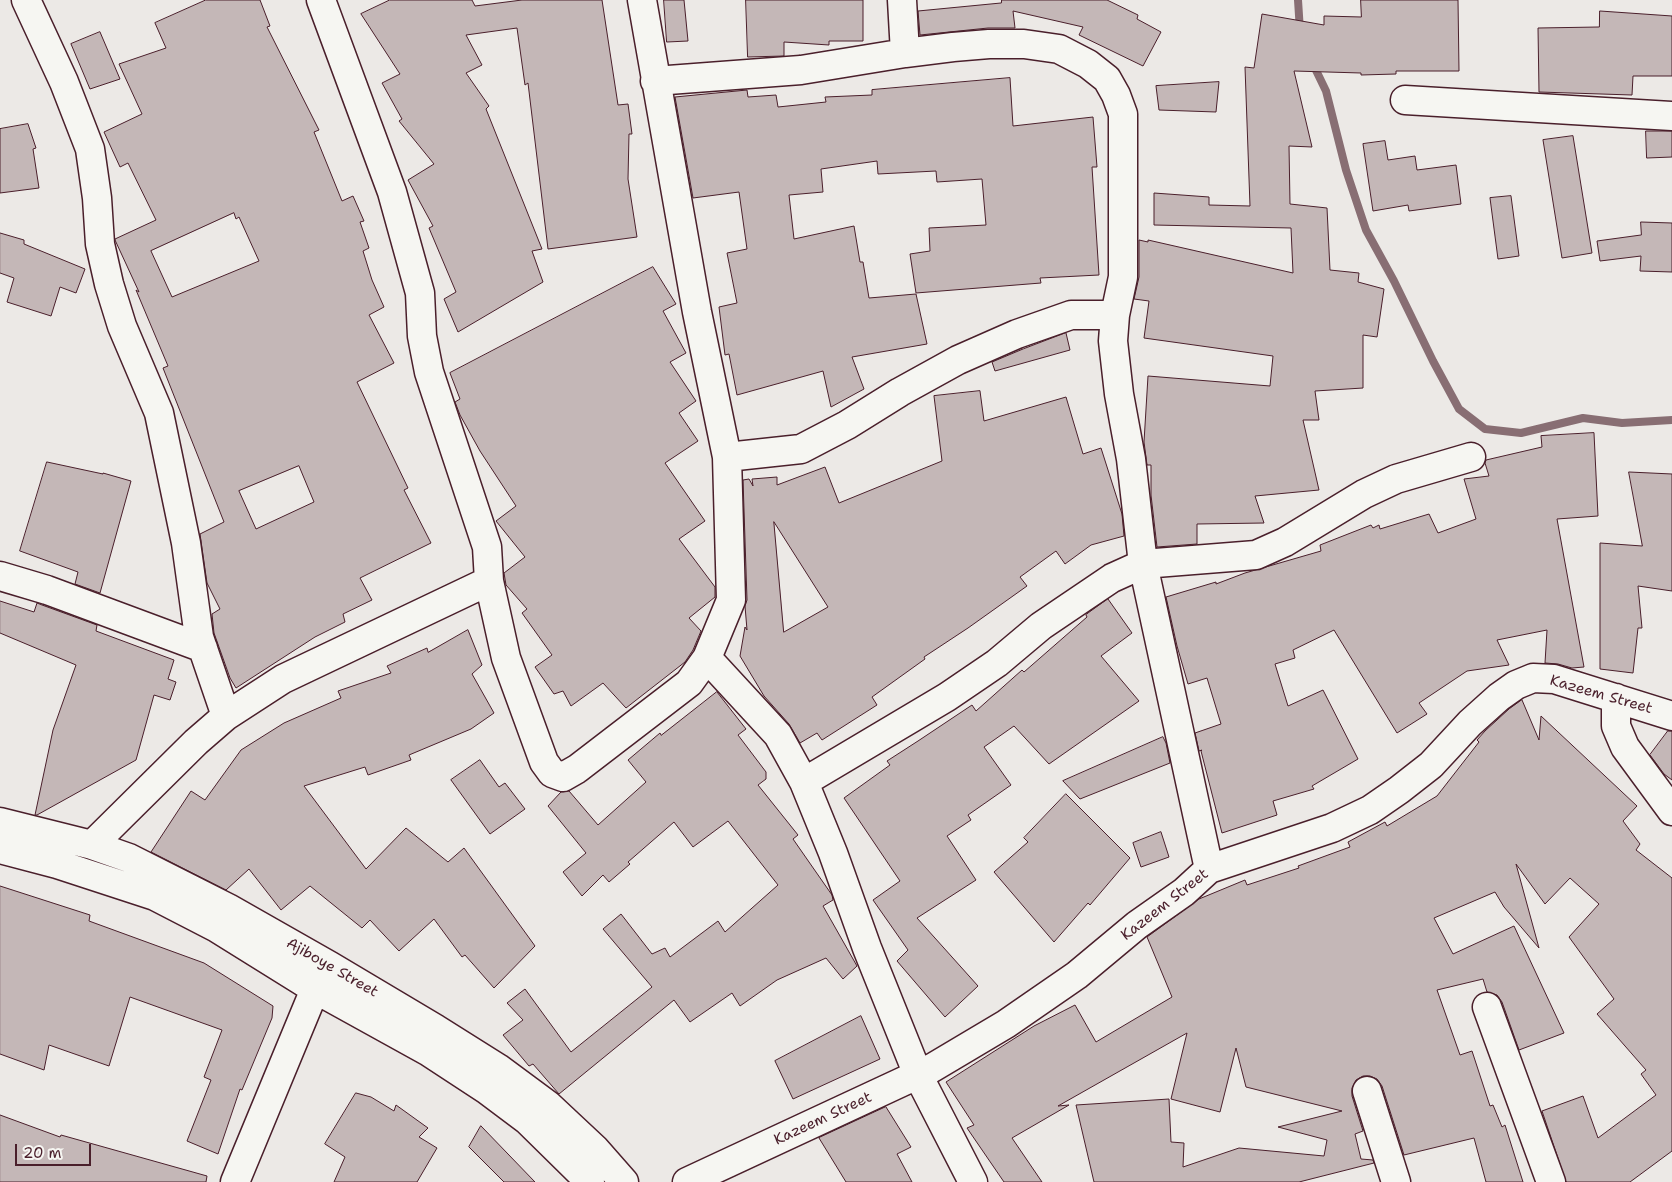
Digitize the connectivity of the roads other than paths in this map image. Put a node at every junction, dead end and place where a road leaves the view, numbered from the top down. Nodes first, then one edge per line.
1 (26, 0) edge
2 (321, 0) edge
3 (642, 0) edge
4 (902, 0) edge
5 (905, 53) junction
6 (655, 81) junction
7 (1405, 100) dead end
8 (1672, 116) edge
9 (1115, 315) junction
10 (1471, 457) dead end
11 (727, 458) junction
12 (1143, 564) junction
13 (0, 576) edge
14 (489, 580) junction
15 (203, 648) junction
16 (707, 658) junction
17 (1616, 698) junction
18 (226, 716) junction
19 (1672, 716) edge
20 (804, 782) junction
21 (1672, 811) edge
22 (0, 822) edge
23 (92, 846) junction
24 (0, 849) edge
25 (1209, 869) junction
26 (315, 989) junction
27 (1487, 1007) dead end
28 (918, 1075) junction
29 (1367, 1091) dead end
30 (235, 1182) edge
31 (590, 1182) edge
32 (624, 1182) edge
33 (687, 1182) edge
34 (974, 1182) edge
35 (1396, 1182) edge
36 (1551, 1182) edge

1 - 15 street
2 - 14 street
3 - 6 street
4 - 5 street
5 - 6 street
5 - 9 street
6 - 11 street
7 - 8 street
9 - 11 street
9 - 12 street
10 - 12 street
11 - 16 street
12 - 20 street
12 - 25 street
13 - 15 street
14 - 16 street
14 - 18 street
15 - 18 street
16 - 20 street
17 - 19 street, Kazeem Street
17 - 21 street
17 - 25 street, Kazeem Street
18 - 23 street
20 - 28 street
22 - 23 street, Ajiboye Street
23 - 32 street, Ajiboye Street
24 - 26 street, Ajiboye Street
25 - 28 street, Kazeem Street
26 - 30 street
26 - 31 street, Ajiboye Street
27 - 36 street
28 - 33 street, Kazeem Street
28 - 34 street
29 - 35 street

